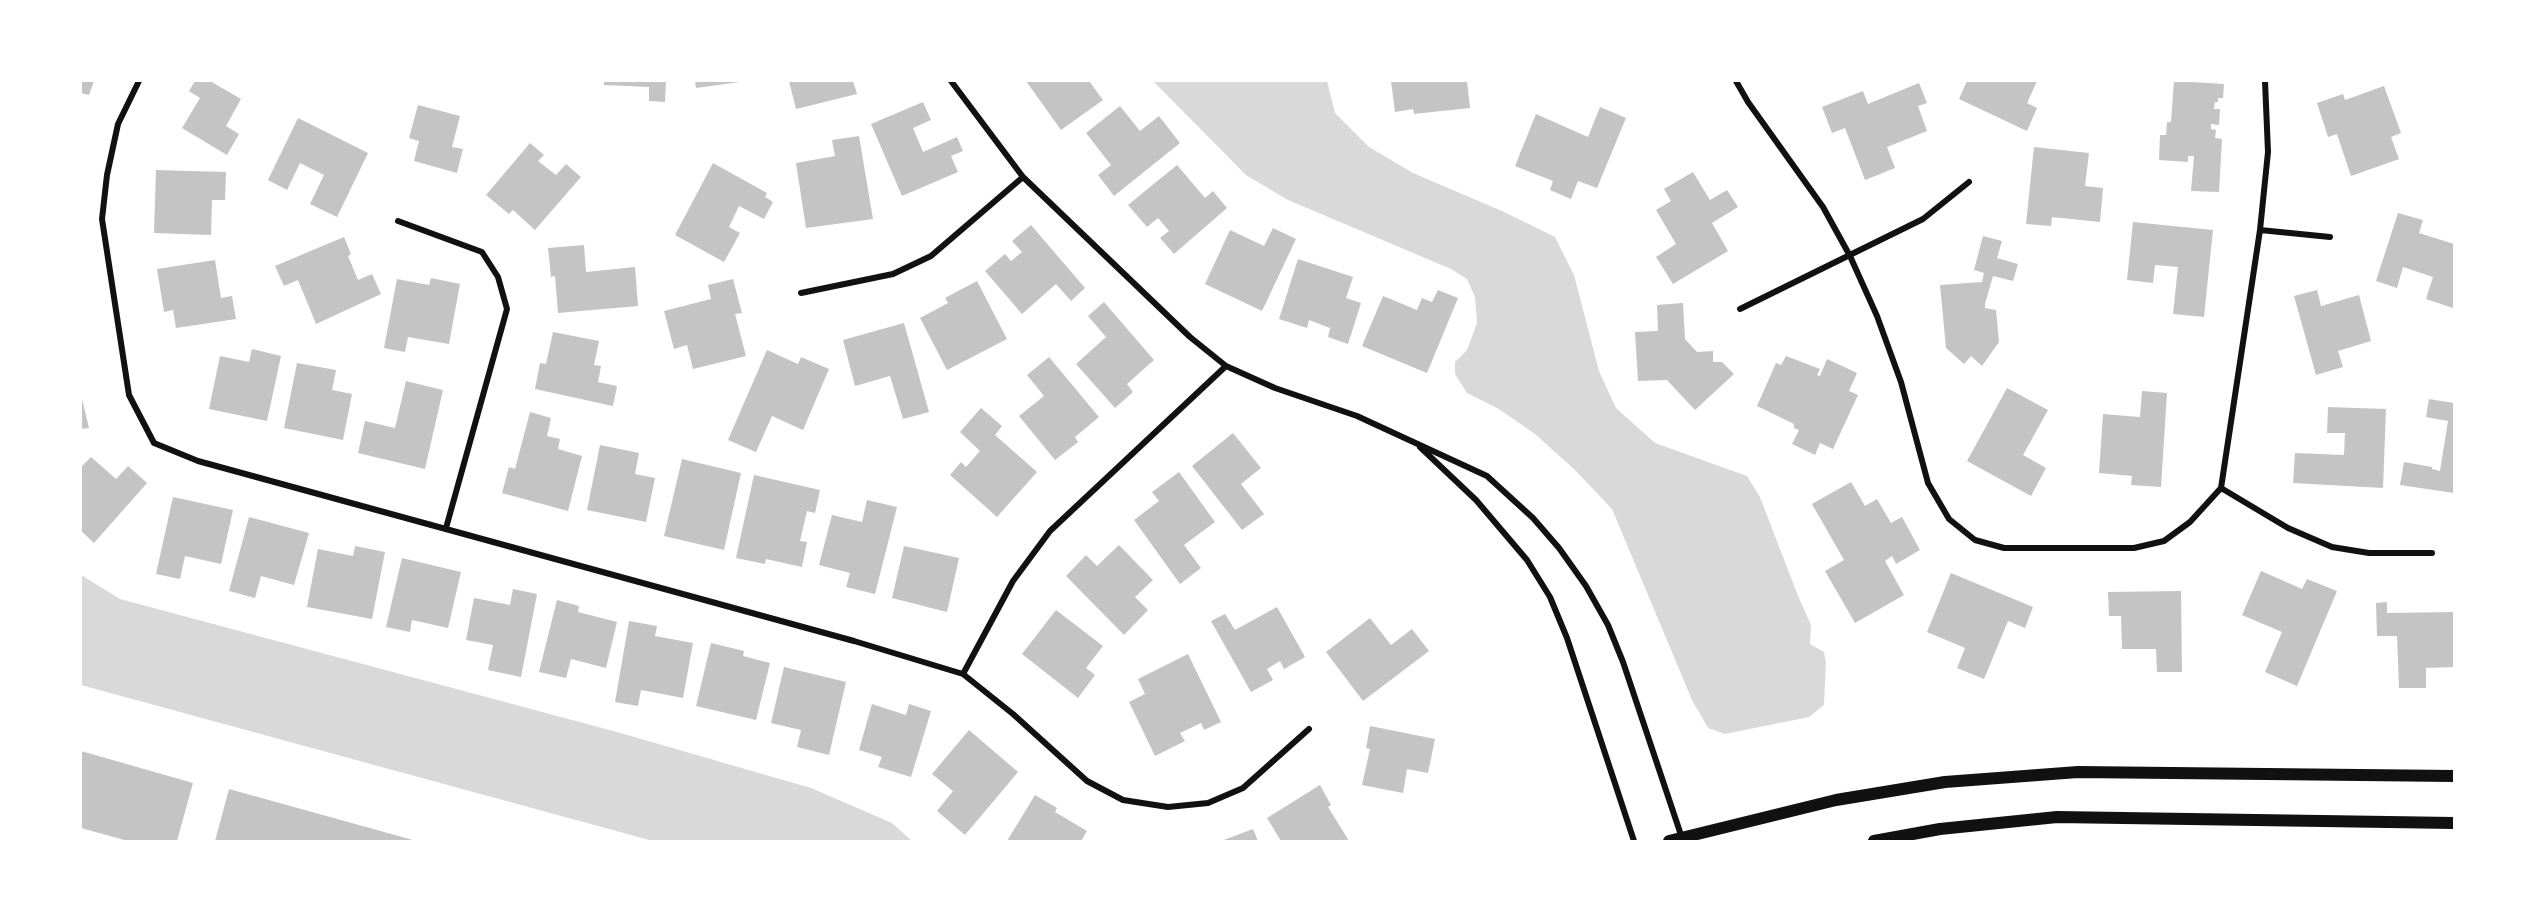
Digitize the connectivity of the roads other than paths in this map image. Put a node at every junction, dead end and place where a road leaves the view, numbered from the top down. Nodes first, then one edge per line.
1 (139, 81) edge
2 (951, 81) edge
3 (1736, 81) edge
4 (2265, 81) edge
5 (1023, 177) junction
6 (1969, 182) dead end
7 (398, 221) dead end
8 (2259, 230) junction
9 (2330, 237) dead end
10 (1850, 256) junction
11 (801, 293) dead end
12 (1740, 309) dead end
13 (1226, 366) junction
14 (1416, 443) junction
15 (2221, 488) junction
16 (446, 528) junction
17 (2432, 553) dead end
18 (963, 674) junction
19 (1309, 729) dead end
20 (2454, 776) edge
21 (2454, 823) edge
22 (1678, 840) edge
23 (1634, 841) edge
24 (1874, 841) edge

1 - 16 street
2 - 5 street
3 - 10 street
4 - 8 street
5 - 11 street
5 - 13 street
6 - 10 street
7 - 16 street
8 - 9 street
8 - 15 street
10 - 12 street
10 - 15 street
13 - 14 street
13 - 18 street
14 - 22 street
14 - 23 street
15 - 17 street
16 - 18 street
18 - 19 street
20 - 22 main road
21 - 24 main road

